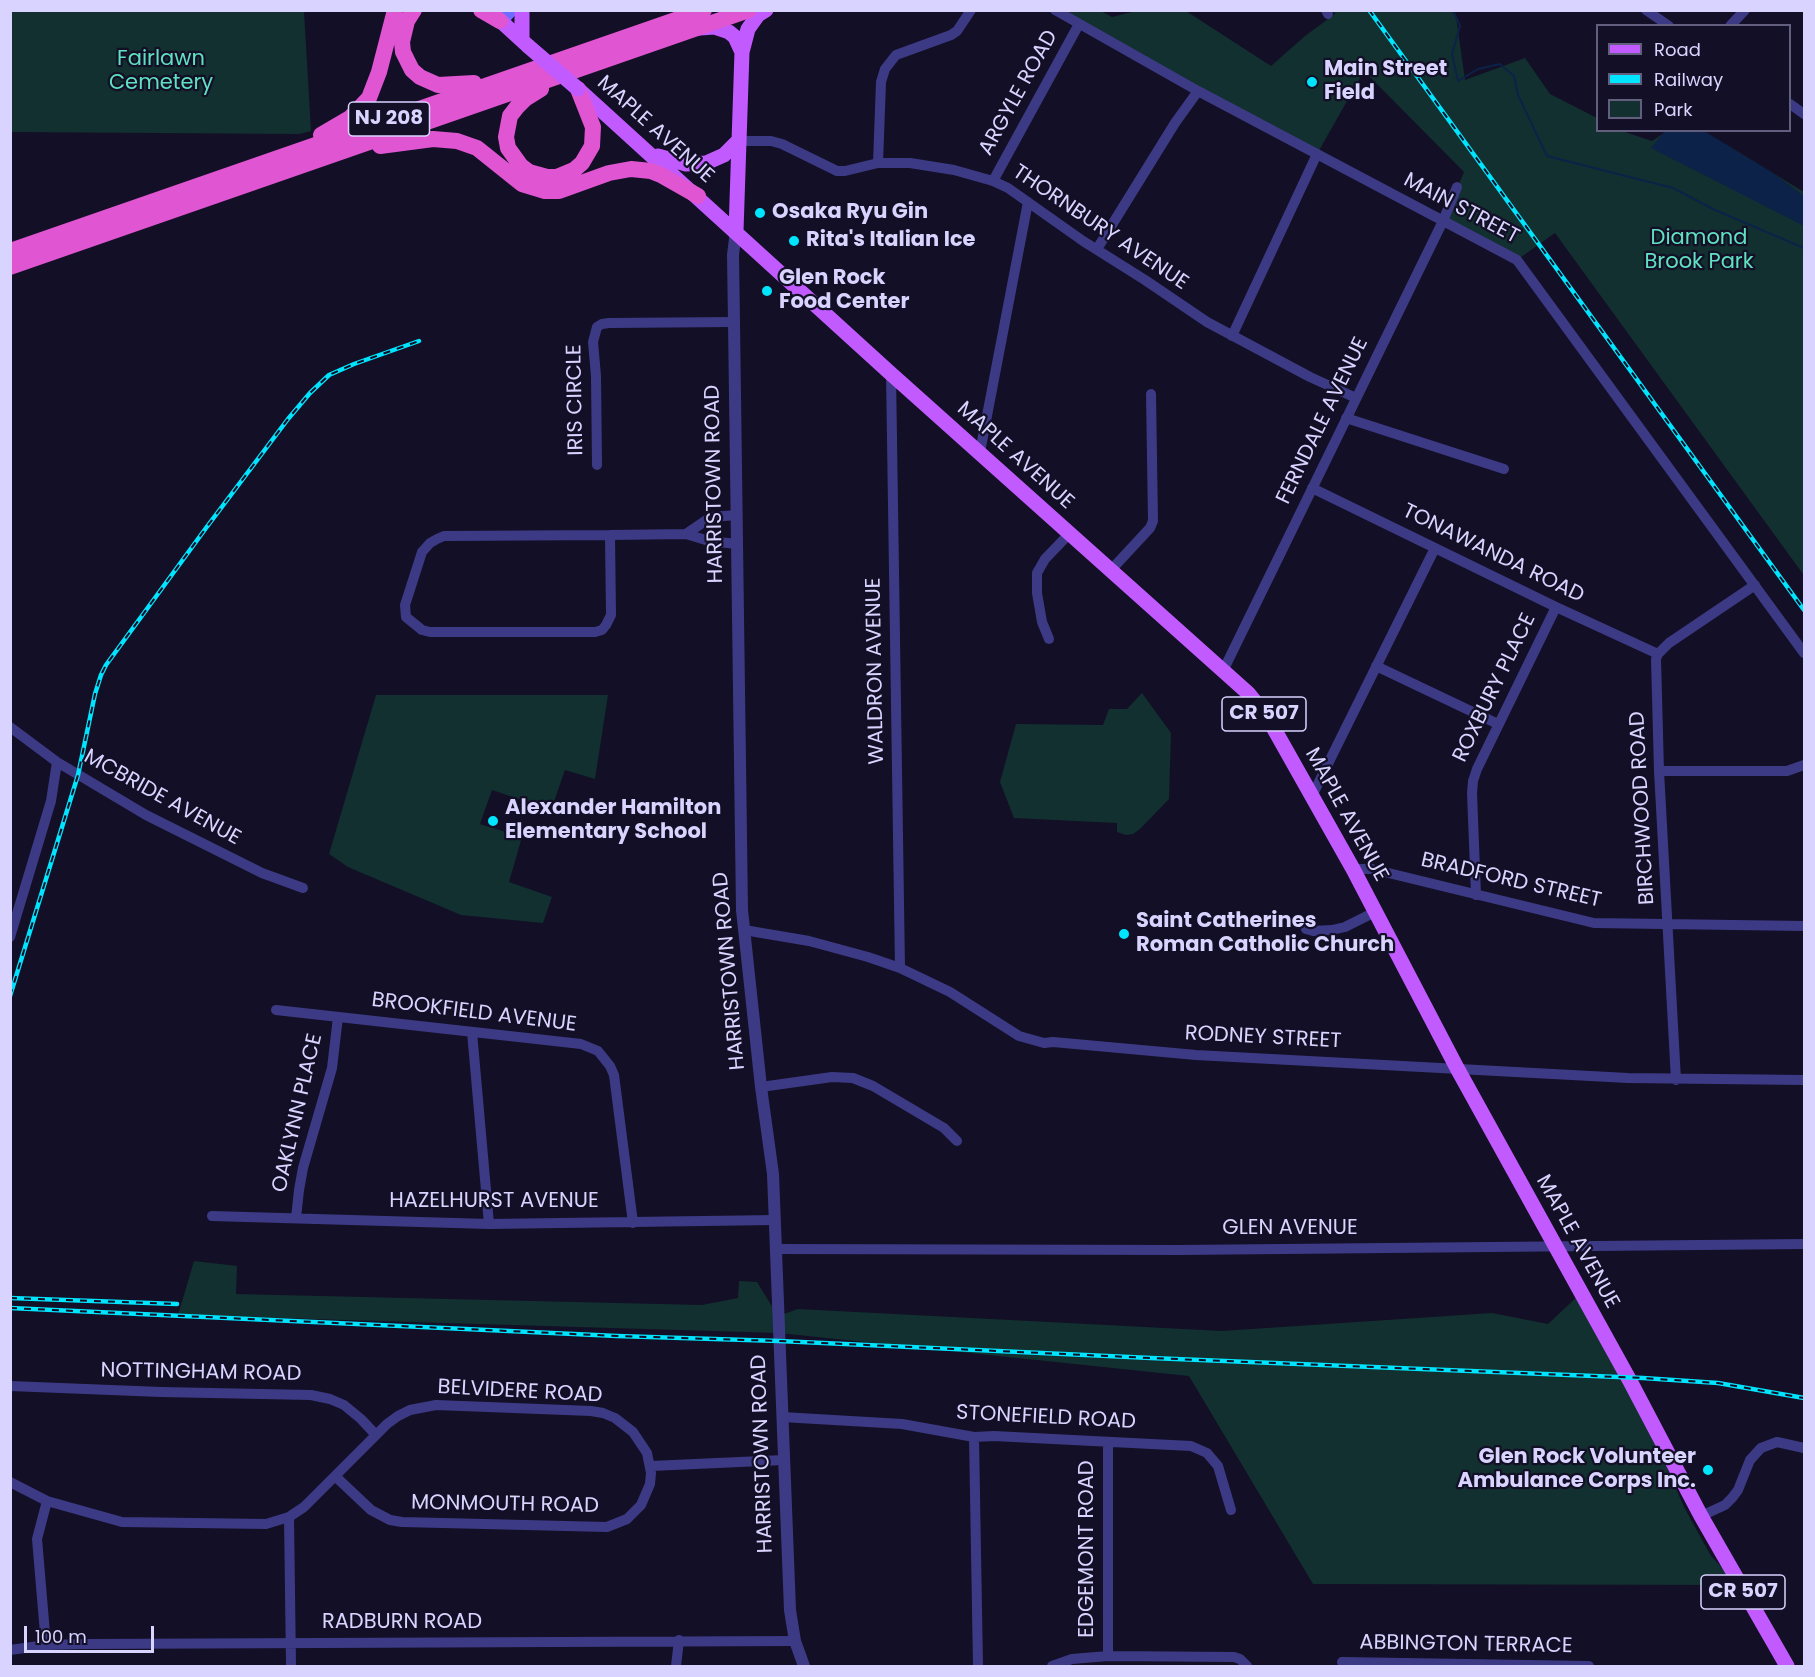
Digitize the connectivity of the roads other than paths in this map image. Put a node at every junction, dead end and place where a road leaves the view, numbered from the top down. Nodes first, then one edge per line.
1 (395, 10) edge
2 (414, 10) edge
3 (481, 10) edge
4 (522, 10) edge
5 (681, 10) edge
6 (704, 10) edge
7 (749, 10) edge
8 (766, 10) edge
9 (971, 10) edge
10 (1055, 10) edge
11 (1646, 10) edge
12 (1745, 10) edge
13 (500, 14) edge
14 (1079, 24) junction
15 (1666, 24) edge
16 (1732, 24) edge
17 (656, 27) junction
18 (694, 29) junction
19 (525, 43) junction
20 (742, 52) junction
21 (570, 56) junction
22 (601, 62) junction
23 (578, 89) junction
24 (1198, 91) junction
25 (1791, 105) edge
26 (1804, 114) edge
27 (738, 141) junction
28 (648, 151) junction
29 (1317, 154) junction
30 (878, 163) junction
31 (284, 172) junction
32 (993, 181) junction
33 (208, 182) junction
34 (1457, 187) dead end
35 (698, 196) junction
36 (1028, 202) junction
37 (1443, 221) junction
38 (736, 231) junction
39 (1097, 249) junction
40 (10, 251) edge
41 (10, 267) edge
42 (734, 322) junction
43 (1232, 336) junction
44 (891, 373) junction
45 (1151, 394) dead end
46 (1356, 398) junction
47 (1346, 418) junction
48 (980, 452) junction
49 (597, 465) dead end
50 (1504, 469) dead end
51 (1312, 489) junction
52 (737, 515) junction
53 (1070, 533) junction
54 (610, 534) junction
55 (686, 534) junction
56 (737, 544) junction
57 (1435, 548) junction
58 (1111, 570) junction
59 (1755, 585) junction
60 (1556, 607) junction
61 (1049, 639) dead end
62 (1804, 653) edge
63 (1658, 654) junction
64 (1376, 666) junction
65 (1223, 671) junction
66 (1498, 724) junction
67 (10, 727) edge
68 (57, 762) junction
69 (1804, 765) edge
70 (1659, 771) junction
71 (1312, 796) junction
72 (1353, 869) junction
73 (303, 888) dead end
74 (1476, 895) junction
75 (1375, 912) junction
76 (1668, 925) junction
77 (1804, 926) edge
78 (1306, 928) dead end
79 (744, 930) junction
80 (10, 937) edge
81 (900, 968) junction
82 (276, 1010) dead end
83 (338, 1017) junction
84 (472, 1032) junction
85 (1456, 1068) junction
86 (1676, 1080) junction
87 (1804, 1080) edge
88 (761, 1087) junction
89 (957, 1141) dead end
90 (212, 1216) dead end
91 (296, 1218) junction
92 (775, 1220) junction
93 (633, 1223) junction
94 (489, 1224) junction
95 (1804, 1244) edge
96 (1555, 1246) junction
97 (777, 1249) junction
98 (10, 1386) edge
99 (782, 1417) junction
100 (376, 1435) junction
101 (974, 1437) junction
102 (1108, 1442) junction
103 (1804, 1448) edge
104 (784, 1460) junction
105 (651, 1466) junction
106 (335, 1476) junction
107 (10, 1482) edge
108 (47, 1501) junction
109 (1230, 1509) dead end
110 (1701, 1516) junction
111 (289, 1517) junction
112 (679, 1640) junction
113 (795, 1641) junction
114 (291, 1643) junction
115 (46, 1646) junction
116 (10, 1650) edge
117 (1108, 1656) junction
118 (1342, 1662) dead end
119 (291, 1666) edge
120 (676, 1666) edge
121 (804, 1666) edge
122 (978, 1666) edge
123 (1052, 1666) edge
124 (1247, 1666) edge
125 (1567, 1666) edge
126 (1589, 1666) edge
127 (1787, 1666) edge

1 - 33 highway
2 - 21 highway
3 - 13 highway
4 - 19 main road
5 - 17 highway
6 - 17 highway, NJ 208
7 - 18 highway, NJ 208
8 - 20 main road, HARRISTOWN ROAD
9 - 30 street
10 - 14 street, MAIN STREET
11 - 15 street
12 - 16 street
13 - 19 main road, MAPLE AVENUE / CR 507
14 - 24 street, MAIN STREET
14 - 32 street, ARGYLE ROAD
17 - 21 highway, NJ 208
18 - 20 main road
18 - 22 highway, NJ 208
19 - 23 main road, MAPLE AVENUE / CR 507, bridge
20 - 27 main road, HARRISTOWN ROAD
21 - 33 highway, NJ 208
22 - 23 highway
22 - 31 highway, NJ 208
23 - 28 main road, MAPLE AVENUE / CR 507
24 - 29 street, MAIN STREET
24 - 39 street
25 - 26 street
27 - 28 main road
27 - 30 street, THORNBURY AVENUE
27 - 38 main road, HARRISTOWN ROAD
28 - 35 main road, MAPLE AVENUE / CR 507
29 - 37 street, MAIN STREET
29 - 43 street
30 - 32 street, THORNBURY AVENUE
31 - 35 highway
31 - 41 highway, NJ 208
32 - 36 street, THORNBURY AVENUE
33 - 40 highway, NJ 208
34 - 37 street, FERNDALE AVENUE
35 - 38 main road, MAPLE AVENUE / CR 507
36 - 39 street, THORNBURY AVENUE
36 - 48 street
37 - 46 street, FERNDALE AVENUE
37 - 59 street, MAIN STREET
38 - 42 street, HARRISTOWN ROAD
38 - 44 main road, MAPLE AVENUE / CR 507
39 - 43 street, THORNBURY AVENUE
42 - 49 street, IRIS CIRCLE
42 - 52 street, HARRISTOWN ROAD
43 - 46 street, THORNBURY AVENUE
44 - 48 main road, MAPLE AVENUE / CR 507
44 - 81 street, WALDRON AVENUE
45 - 58 street
46 - 47 street, FERNDALE AVENUE
47 - 50 street
47 - 51 street, FERNDALE AVENUE
48 - 53 main road, MAPLE AVENUE / CR 507
51 - 57 street, TONAWANDA ROAD
51 - 65 street, FERNDALE AVENUE
52 - 55 street
52 - 56 street, HARRISTOWN ROAD
53 - 58 main road, MAPLE AVENUE / CR 507
53 - 61 street
54 - 54 street
54 - 55 street
55 - 56 street
56 - 79 street, HARRISTOWN ROAD
57 - 60 street, TONAWANDA ROAD
57 - 64 street
58 - 65 main road, MAPLE AVENUE / CR 507
59 - 62 street, MAIN STREET
59 - 63 street
60 - 63 street, TONAWANDA ROAD
60 - 66 street, ROXBURY PLACE
63 - 70 street, BIRCHWOOD ROAD
64 - 66 street
64 - 71 street
65 - 71 main road, MAPLE AVENUE / CR 507
66 - 74 street, ROXBURY PLACE
67 - 68 street, MCBRIDE AVENUE
68 - 73 street, MCBRIDE AVENUE
68 - 80 street
69 - 70 street
70 - 76 street, BIRCHWOOD ROAD
71 - 72 main road, MAPLE AVENUE / CR 507
72 - 74 street, BRADFORD STREET
72 - 75 main road, MAPLE AVENUE / CR 507
74 - 76 street, BRADFORD STREET
75 - 78 street
75 - 85 main road, MAPLE AVENUE / CR 507
76 - 77 street, BRADFORD STREET
76 - 86 street, BIRCHWOOD ROAD
79 - 81 street, RODNEY STREET
79 - 88 street, HARRISTOWN ROAD
81 - 85 street, RODNEY STREET
82 - 83 street, BROOKFIELD AVENUE
83 - 84 street, BROOKFIELD AVENUE
83 - 91 street, OAKLYNN PLACE
84 - 93 street, BROOKFIELD AVENUE
84 - 94 street
85 - 86 street, RODNEY STREET
85 - 96 main road, MAPLE AVENUE / CR 507
86 - 87 street, RODNEY STREET
88 - 89 street
88 - 92 street, HARRISTOWN ROAD
90 - 91 street, HAZELHURST AVENUE
91 - 94 street, HAZELHURST AVENUE
92 - 93 street, HAZELHURST AVENUE
92 - 97 street, HARRISTOWN ROAD
93 - 94 street, HAZELHURST AVENUE
95 - 96 street, GLEN AVENUE
96 - 97 street, GLEN AVENUE
96 - 110 main road, MAPLE AVENUE / CR 507
97 - 99 street, HARRISTOWN ROAD
98 - 100 street, NOTTINGHAM ROAD
99 - 101 street, STONEFIELD ROAD
99 - 104 street, HARRISTOWN ROAD
100 - 105 street, BELVIDERE ROAD
100 - 106 street, BELVIDERE ROAD
101 - 102 street, STONEFIELD ROAD
101 - 122 street
102 - 109 street, STONEFIELD ROAD
102 - 117 street, EDGEMONT ROAD
103 - 110 street
104 - 105 street
104 - 113 street, HARRISTOWN ROAD
105 - 106 street, MONMOUTH ROAD
106 - 111 street, BELVIDERE ROAD
107 - 108 street
108 - 111 street
108 - 115 street
110 - 127 main road, MAPLE AVENUE / CR 507
111 - 114 street
112 - 113 street, RADBURN ROAD
112 - 114 street, RADBURN ROAD
112 - 120 street
113 - 121 street, HARRISTOWN ROAD
114 - 115 street, RADBURN ROAD
114 - 119 street
115 - 116 street, RADBURN ROAD
117 - 123 street
117 - 124 street
118 - 125 street, ABBINGTON TERRACE
125 - 126 street, ABBINGTON TERRACE

